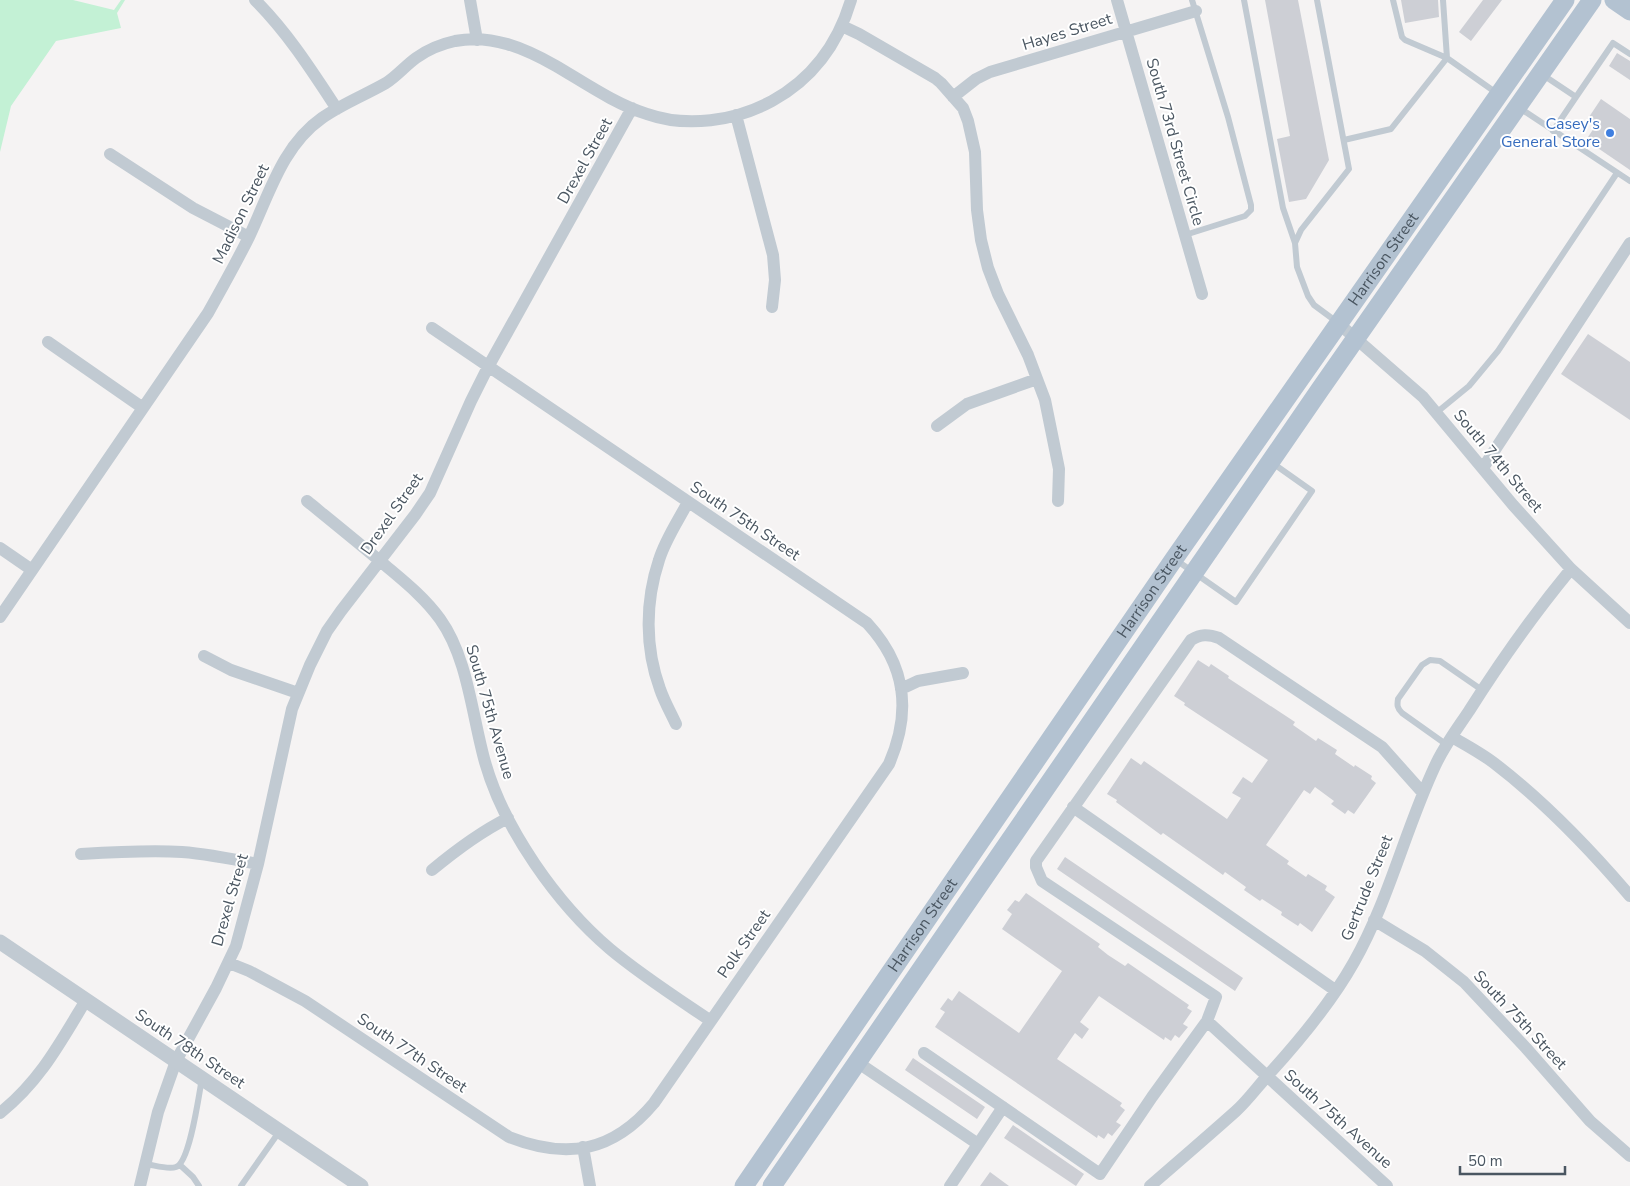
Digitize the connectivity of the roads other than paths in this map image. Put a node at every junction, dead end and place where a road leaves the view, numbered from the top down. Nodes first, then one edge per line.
1 (255, 0) edge
2 (470, 0) edge
3 (852, 0) edge
4 (1117, 0) edge
5 (1244, 0) edge
6 (1317, 0) edge
7 (1394, 0) edge
8 (1443, 0) edge
9 (1565, 0) edge
10 (1592, 0) edge
11 (1614, 0) edge
12 (1194, 6) edge
13 (1630, 11) edge
14 (842, 26) junction
15 (1125, 31) junction
16 (477, 40) junction
17 (1630, 54) edge
18 (1448, 58) junction
19 (1541, 73) junction
20 (1499, 94) junction
21 (953, 97) junction
22 (1576, 98) junction
23 (1518, 106) junction
24 (632, 108) junction
25 (337, 109) junction
26 (736, 115) junction
27 (1553, 131) junction
28 (1344, 140) junction
29 (110, 154) dead end
30 (1617, 172) junction
31 (1630, 181) edge
32 (1185, 235) junction
33 (249, 237) junction
34 (1296, 243) junction
35 (1630, 243) edge
36 (1202, 294) dead end
37 (772, 307) dead end
38 (1338, 322) junction
39 (432, 328) dead end
40 (1357, 338) junction
41 (48, 342) dead end
42 (488, 367) junction
43 (1037, 379) junction
44 (143, 408) junction
45 (1436, 412) junction
46 (937, 426) dead end
47 (1270, 462) junction
48 (1483, 468) junction
49 (307, 501) dead end
50 (1058, 501) dead end
51 (688, 502) junction
52 (0, 548) edge
53 (1174, 559) junction
54 (379, 560) junction
55 (1571, 569) junction
56 (32, 570) junction
57 (1194, 573) junction
58 (0, 617) edge
59 (1630, 623) edge
60 (204, 656) dead end
61 (963, 673) dead end
62 (901, 689) junction
63 (1482, 690) junction
64 (298, 693) junction
65 (676, 724) dead end
66 (1449, 741) junction
67 (1423, 793) junction
68 (1073, 807) junction
69 (508, 818) junction
70 (81, 854) dead end
71 (258, 864) junction
72 (432, 870) dead end
73 (1630, 896) edge
74 (1374, 920) junction
75 (0, 942) edge
76 (229, 963) junction
77 (1335, 990) junction
78 (86, 1000) junction
79 (1207, 1021) junction
80 (711, 1022) junction
81 (924, 1054) dead end
82 (176, 1061) junction
83 (856, 1062) junction
84 (202, 1077) junction
85 (1267, 1077) junction
86 (1003, 1107) junction
87 (0, 1114) edge
88 (280, 1131) junction
89 (978, 1144) junction
90 (583, 1148) junction
91 (1630, 1156) edge
92 (146, 1164) junction
93 (180, 1165) junction
94 (140, 1186) edge
95 (199, 1186) edge
96 (241, 1186) edge
97 (360, 1186) edge
98 (590, 1186) edge
99 (744, 1186) edge
100 (772, 1186) edge
101 (950, 1186) edge
102 (1150, 1186) edge
103 (1387, 1186) edge

1 - 25 street
2 - 16 street
3 - 14 street, Drexel Street
4 - 15 street, South 73rd Street Circle
5 - 34 lane
6 - 28 lane
7 - 18 lane
8 - 18 lane
9 - 20 main road, Harrison Street
10 - 19 main road, Harrison Street
11 - 13 main road
12 - 15 street, Hayes Street
12 - 32 lane
14 - 21 street
14 - 26 street, Drexel Street
15 - 21 street, Hayes Street
15 - 32 street, South 73rd Street Circle
16 - 24 street, Madison Street
16 - 25 street, Madison Street
17 - 22 lane
18 - 20 lane
18 - 28 lane
19 - 22 lane
19 - 23 main road, Harrison Street
20 - 38 main road, Harrison Street
21 - 43 street
22 - 27 lane
23 - 27 lane
23 - 40 main road, Harrison Street
24 - 26 street, Drexel Street
24 - 42 street, Drexel Street
25 - 33 street, Madison Street
26 - 37 street
27 - 30 lane
28 - 34 lane
29 - 33 street
30 - 31 lane
30 - 45 lane
32 - 36 street, South 73rd Street Circle
33 - 44 street, Madison Street
34 - 38 lane
35 - 48 street
38 - 40 street, South 74th Street
38 - 53 main road, Harrison Street
39 - 42 street, South 75th Street
40 - 45 street, South 74th Street
40 - 47 main road, Harrison Street
41 - 44 street
42 - 51 street, South 75th Street
42 - 54 street, Drexel Street
43 - 46 street
43 - 50 street
44 - 56 street, Madison Street
45 - 48 street, South 74th Street
47 - 57 main road, Harrison Street
47 - 57 lane
48 - 55 street, South 74th Street
49 - 54 street, South 75th Avenue
51 - 62 street, South 75th Street
51 - 65 street
52 - 56 street
53 - 57 lane
53 - 99 main road, Harrison Street
54 - 64 street, Drexel Street
54 - 69 street, South 75th Avenue
55 - 59 street, South 74th Street
55 - 63 street, Gertrude Street
56 - 58 street, Madison Street
57 - 83 main road, Harrison Street
60 - 64 street
61 - 62 street
62 - 80 street, Polk Street
63 - 66 street, Gertrude Street
63 - 66 lane
64 - 71 street, Drexel Street
66 - 67 street, Gertrude Street
66 - 73 street
67 - 68 street
67 - 74 street, Gertrude Street
68 - 77 street
68 - 79 street
69 - 72 street
69 - 80 street, South 75th Avenue
70 - 71 street
71 - 76 street, Drexel Street
74 - 77 street, Gertrude Street
74 - 91 street, South 75th Street
75 - 78 street, South 78th Street
76 - 82 street, Drexel Street
76 - 90 street, South 77th Street
77 - 85 street, Gertrude Street
78 - 82 street, South 78th Street
78 - 87 street
79 - 85 street, South 75th Avenue
79 - 86 street
80 - 90 street, Polk Street
81 - 86 street
82 - 84 street, South 78th Street
82 - 92 street, Drexel Street
83 - 89 street
83 - 100 main road, Harrison Street
84 - 88 street, South 78th Street
84 - 93 lane
85 - 102 street, Gertrude Street
85 - 103 street, South 75th Avenue
86 - 89 street
88 - 96 lane
88 - 97 street, South 78th Street
89 - 101 street
90 - 98 street
92 - 93 lane
92 - 94 street, Drexel Street
93 - 95 lane

